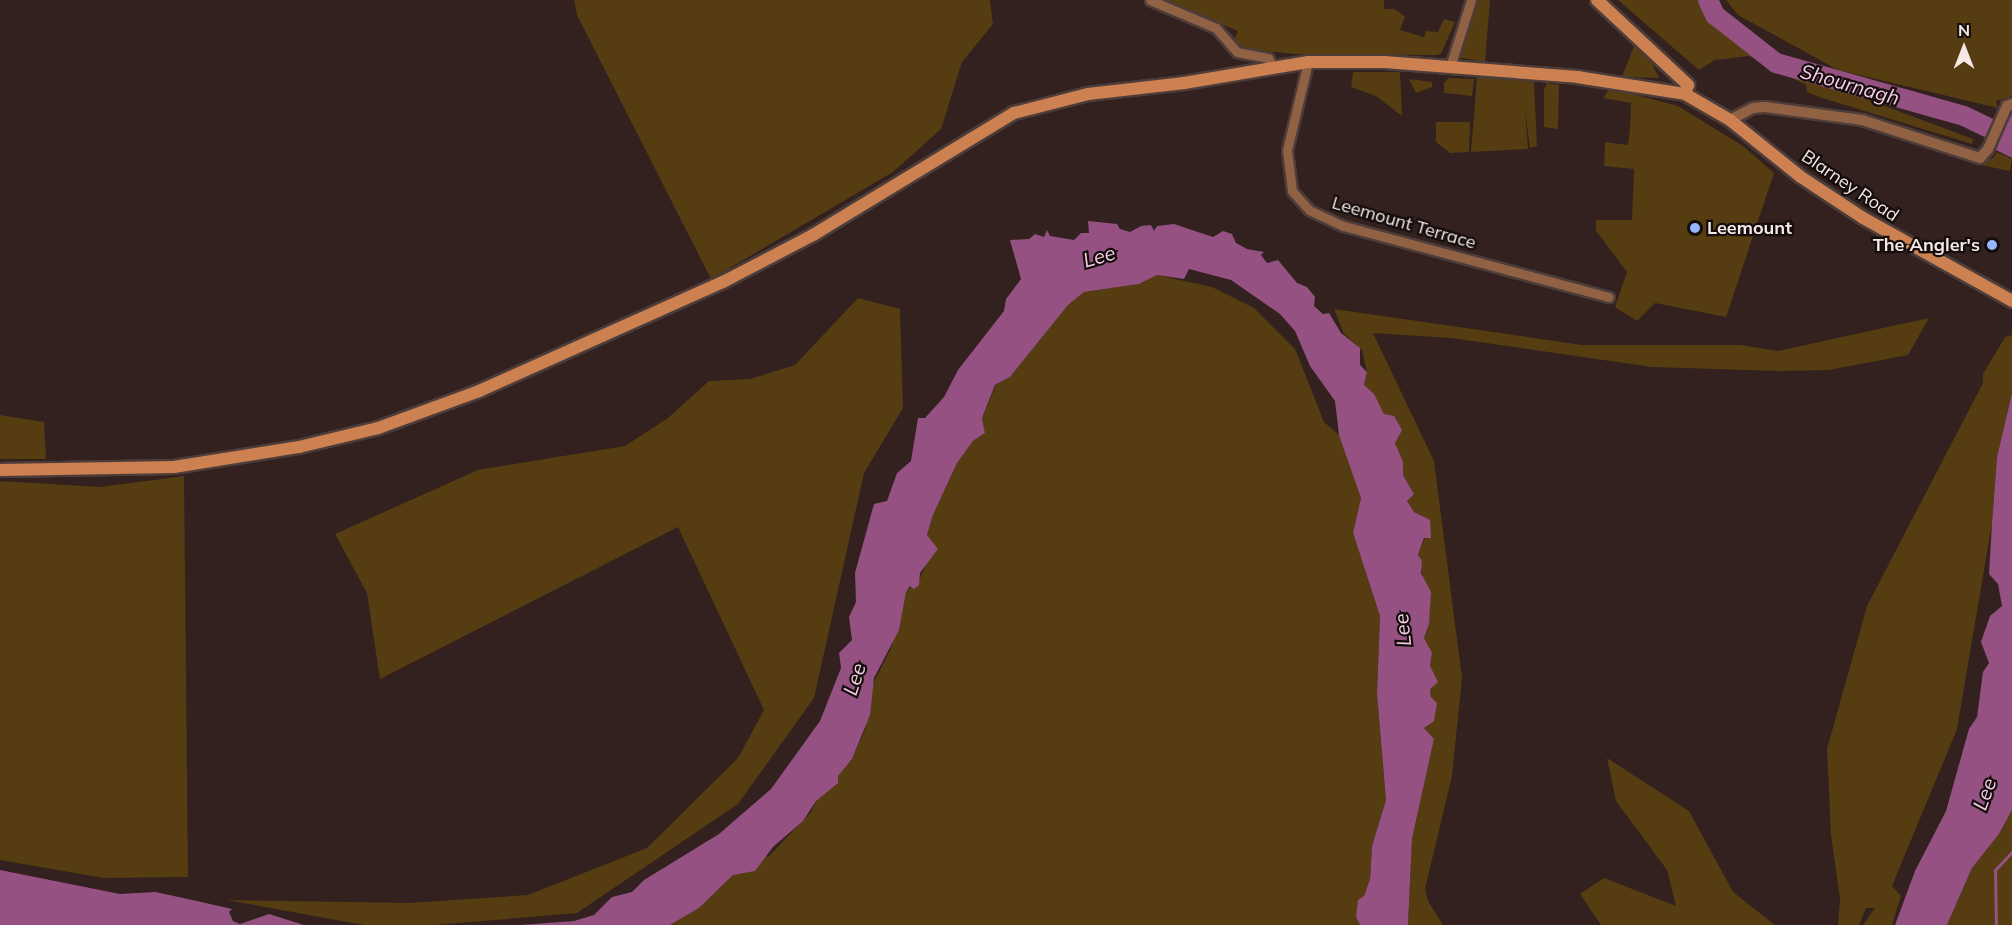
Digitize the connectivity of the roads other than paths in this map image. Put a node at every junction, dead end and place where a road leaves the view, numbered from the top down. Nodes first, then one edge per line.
1 (1150, 0) edge
2 (1471, 0) edge
3 (1597, 0) edge
4 (1308, 62) junction
5 (1272, 65) junction
6 (1450, 67) junction
7 (1685, 94) junction
8 (2012, 104) edge
9 (1730, 120) junction
10 (1609, 297) dead end
11 (2012, 301) edge
12 (0, 470) edge

1 - 5 street
2 - 6 street
3 - 7 main road
4 - 5 main road
4 - 6 main road
4 - 10 street, Leemount Terrace
5 - 12 main road
6 - 7 main road
7 - 9 main road, Blarney Road
8 - 9 street
9 - 11 main road, Blarney Road

